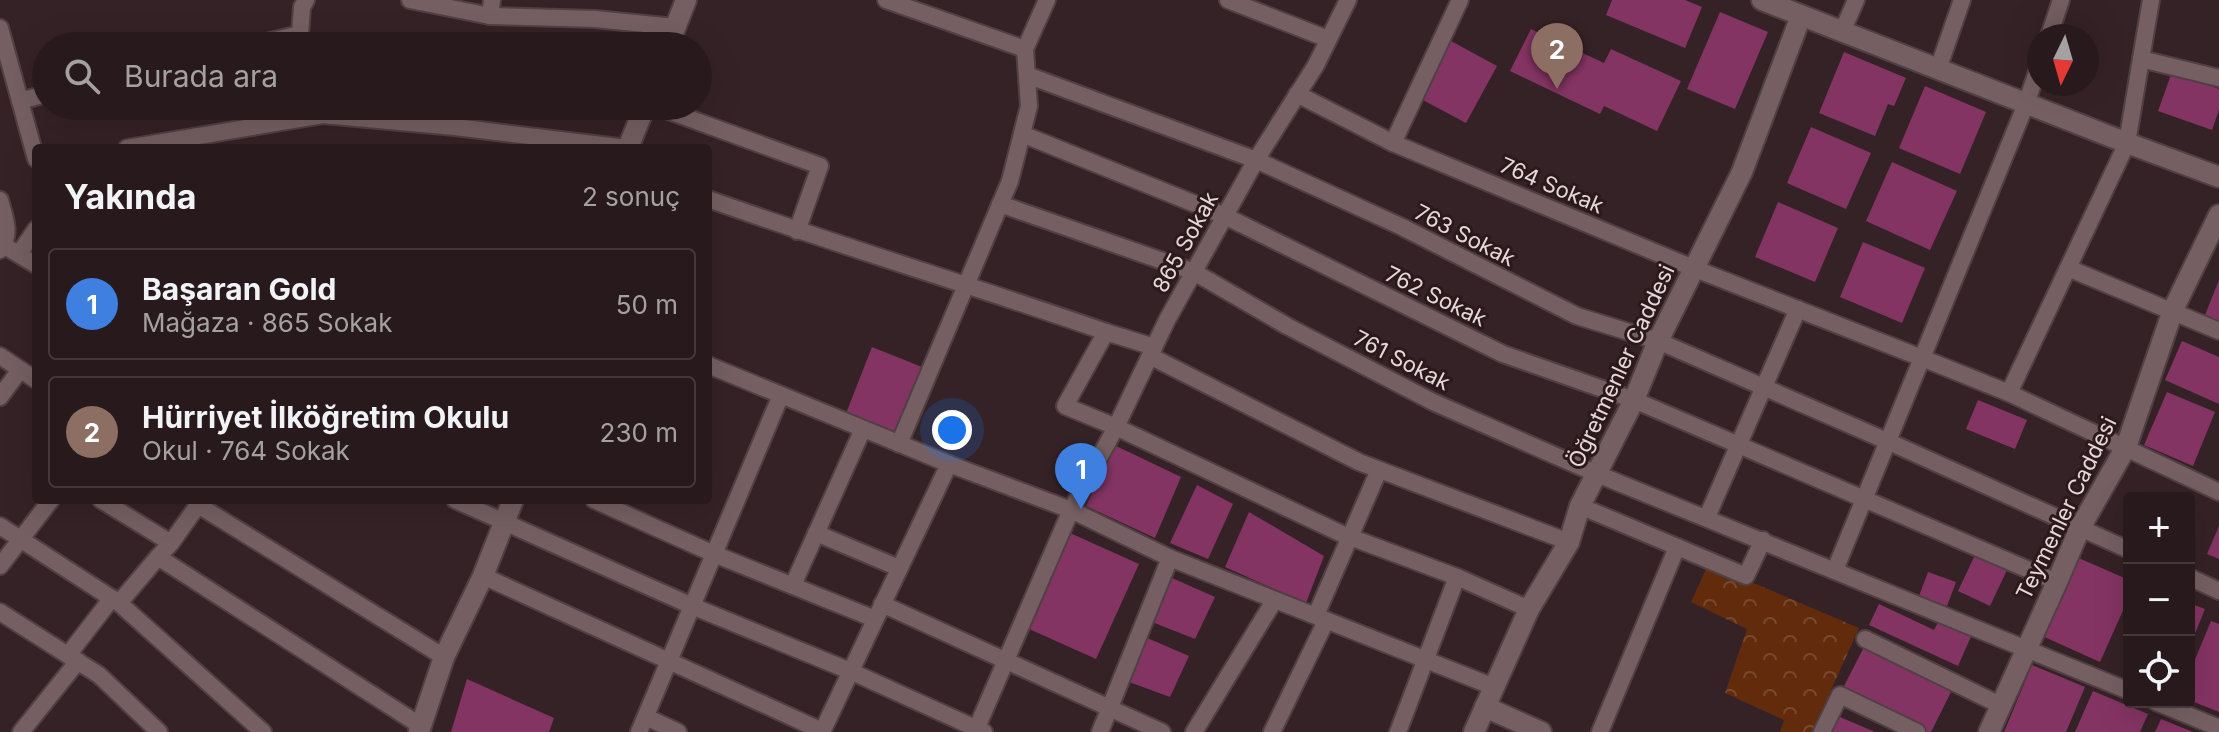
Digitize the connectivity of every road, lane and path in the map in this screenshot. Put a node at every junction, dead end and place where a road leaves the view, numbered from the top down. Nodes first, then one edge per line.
1 (306, 0) edge
2 (596, 0) edge
3 (686, 0) edge
4 (886, 0) edge
5 (1047, 0) edge
6 (1228, 0) edge
7 (1348, 0) edge
8 (1460, 0) edge
9 (1762, 0) edge
10 (1856, 0) edge
11 (1962, 0) edge
12 (2061, 0) edge
13 (2151, 0) edge
14 (419, 1) edge
15 (1267, 7) edge
16 (491, 8) edge
17 (1801, 16) junction
18 (595, 19) junction
19 (2053, 24) edge
20 (0, 28) edge
21 (301, 32) edge
22 (653, 32) edge
23 (673, 32) edge
24 (1842, 32) junction
25 (1328, 39) junction
26 (1025, 49) junction
27 (2141, 59) junction
28 (1938, 69) junction
29 (1027, 75) junction
30 (2219, 78) edge
31 (1297, 94) junction
32 (2029, 96) edge
33 (32, 98) edge
34 (20, 101) junction
35 (2026, 104) junction
36 (293, 120) edge
37 (378, 120) edge
38 (639, 120) edge
39 (694, 120) edge
40 (1022, 134) junction
41 (1393, 143) junction
42 (2127, 143) junction
43 (32, 144) edge
44 (151, 144) edge
45 (595, 144) edge
46 (630, 144) edge
47 (1256, 160) junction
48 (2219, 177) edge
49 (0, 200) edge
50 (712, 200) edge
51 (1000, 204) junction
52 (2219, 215) edge
53 (1225, 216) junction
54 (797, 231) junction
55 (32, 232) edge
56 (6, 248) edge
57 (32, 251) edge
58 (32, 263) edge
59 (1693, 268) junction
60 (2068, 268) junction
61 (1194, 272) junction
62 (967, 284) junction
63 (1798, 309) junction
64 (2173, 310) junction
65 (2219, 331) edge
66 (1106, 332) junction
67 (1658, 341) junction
68 (1152, 352) junction
69 (0, 356) edge
70 (1922, 358) junction
71 (712, 367) edge
72 (20, 370) junction
73 (32, 378) edge
74 (1764, 388) junction
75 (2009, 393) junction
76 (781, 395) junction
77 (0, 397) edge
78 (1634, 400) junction
79 (1116, 427) junction
80 (863, 429) junction
81 (1888, 441) junction
82 (899, 444) junction
83 (1739, 445) junction
84 (2126, 447) junction
85 (949, 464) junction
86 (1379, 470) junction
87 (1597, 474) junction
88 (2219, 492) edge
89 (1864, 499) junction
90 (48, 504) edge
91 (108, 504) edge
92 (199, 504) edge
93 (202, 504) edge
94 (463, 504) edge
95 (511, 504) edge
96 (603, 504) edge
97 (1580, 506) junction
98 (1071, 510) junction
99 (1707, 517) junction
100 (502, 523) junction
101 (0, 526) edge
102 (2080, 528) junction
103 (816, 533) junction
104 (1351, 537) junction
105 (20, 540) junction
106 (1763, 540) junction
107 (1569, 542) junction
108 (171, 543) junction
109 (1677, 547) junction
110 (2123, 547) edge
111 (714, 554) junction
112 (158, 557) junction
113 (1170, 558) junction
114 (0, 566) edge
115 (899, 568) junction
116 (1835, 570) junction
117 (483, 576) junction
118 (1457, 577) junction
119 (2195, 580) edge
120 (2057, 582) junction
121 (793, 585) junction
122 (2219, 591) edge
123 (115, 601) junction
124 (1274, 601) junction
125 (692, 606) junction
126 (1529, 609) junction
127 (878, 611) junction
128 (0, 612) edge
129 (1321, 618) junction
130 (1865, 639) dead end
131 (2026, 648) junction
132 (444, 657) junction
133 (73, 658) junction
134 (1006, 659) junction
135 (1427, 660) junction
136 (669, 663) junction
137 (850, 671) junction
138 (1494, 687) junction
139 (2123, 688) edge
140 (2000, 705) junction
141 (1485, 707) junction
142 (1109, 708) junction
143 (2171, 708) edge
144 (642, 724) edge
145 (2219, 728) edge
146 (420, 729) edge
147 (153, 730) edge
148 (978, 731) edge
149 (21, 732) edge
150 (263, 732) edge
151 (678, 732) edge
152 (822, 732) edge
153 (1100, 732) edge
154 (1162, 732) edge
155 (1194, 732) edge
156 (1272, 732) edge
157 (1398, 732) edge
158 (1474, 732) edge
159 (1541, 732) edge
160 (1600, 732) edge
161 (1822, 732) edge
162 (1917, 732) edge
163 (1989, 732) edge

1 - 21 street
2 - 18 street
3 - 23 street
4 - 26 street
5 - 26 street
6 - 15 street
7 - 25 street, 865 Sokak
8 - 41 street
9 - 17 street
10 - 24 street
11 - 28 street
12 - 19 street
13 - 27 street
14 - 16 street
15 - 25 street
16 - 18 street
17 - 24 street
17 - 59 street, Öğretmenler Caddesi
18 - 22 street
20 - 34 street
24 - 28 street
25 - 31 street, 865 Sokak
26 - 29 street
27 - 30 street
27 - 42 street
28 - 35 street
29 - 40 street
29 - 47 street, 763 Sokak
31 - 41 street
31 - 47 street, 865 Sokak
32 - 35 street
33 - 34 street
34 - 43 street
35 - 42 street
35 - 70 street
36 - 44 street
37 - 45 street
38 - 46 street
39 - 54 street
40 - 51 street
40 - 53 street, 762 Sokak
41 - 59 street, 764 Sokak
42 - 48 street
42 - 60 street
47 - 53 street, 865 Sokak
47 - 67 street, 763 Sokak
49 - 56 street
50 - 54 street
51 - 61 street, 761 Sokak
51 - 62 street
52 - 64 street, Teymenler Caddesi
53 - 61 street, 865 Sokak
53 - 78 street, 762 Sokak
54 - 62 street
55 - 56 street
56 - 57 street
56 - 58 street
59 - 63 street, 764 Sokak
59 - 67 street, Öğretmenler Caddesi
60 - 64 street
60 - 75 street
61 - 68 street, 865 Sokak
61 - 87 street, 761 Sokak
62 - 66 street
62 - 82 street
63 - 70 street, 764 Sokak
63 - 74 street
64 - 65 street
64 - 84 street, Teymenler Caddesi
66 - 68 street
66 - 79 street
67 - 74 street, 763 Sokak
67 - 78 street, Öğretmenler Caddesi
68 - 79 street, 865 Sokak
68 - 86 street
69 - 72 street
70 - 75 street, 764 Sokak
70 - 81 street
71 - 76 street
72 - 73 street
72 - 77 street
74 - 81 street, 763 Sokak
74 - 83 street
75 - 84 street, 764 Sokak
76 - 80 street
76 - 111 street
78 - 83 street, 762 Sokak
78 - 87 street, Öğretmenler Caddesi
79 - 98 street, 865 Sokak
79 - 104 street
80 - 82 street
80 - 103 street
81 - 89 street
81 - 102 street, 763 Sokak
82 - 85 street
83 - 89 street, 762 Sokak
83 - 99 street
84 - 88 street, 764 Sokak
84 - 102 street, Teymenler Caddesi
85 - 98 street
85 - 115 street
86 - 104 street
86 - 107 street
87 - 97 street, Öğretmenler Caddesi
87 - 99 street, 761 Sokak
89 - 116 street
89 - 120 street, 762 Sokak
90 - 105 street
91 - 108 street
92 - 108 street
93 - 132 street
94 - 100 street
95 - 100 street
96 - 111 street
97 - 107 street, Öğretmenler Caddesi
97 - 109 street
98 - 113 street
98 - 134 street, 865 Sokak
99 - 106 street, 761 Sokak
100 - 117 street
100 - 125 street
101 - 105 street
102 - 110 street, 763 Sokak
102 - 120 street, Teymenler Caddesi
103 - 115 street
103 - 121 street
104 - 118 street
104 - 129 street
105 - 114 street
105 - 123 street
106 - 109 street
106 - 116 street, 761 Sokak
107 - 126 street, Öğretmenler Caddesi
108 - 112 street
109 - 160 street
111 - 121 street
111 - 125 street
112 - 123 street
112 - 146 street
113 - 124 street
113 - 142 street
115 - 127 street
116 - 131 street, 761 Sokak
117 - 132 street
117 - 136 street
118 - 126 street
118 - 135 street
119 - 122 street
120 - 131 street, Teymenler Caddesi
121 - 127 street
123 - 133 street
123 - 150 street
124 - 129 street
124 - 155 street
125 - 136 street
125 - 137 street
126 - 138 street, Öğretmenler Caddesi
127 - 134 street
127 - 137 street
128 - 133 street
129 - 135 street
129 - 156 street
130 - 140 street
131 - 139 street, 761 Sokak
131 - 140 street, Teymenler Caddesi
132 - 146 street
133 - 147 street
133 - 149 street
134 - 142 street
134 - 148 street, 865 Sokak
135 - 138 street
135 - 157 street
136 - 144 street
136 - 152 street
137 - 148 street
137 - 152 street
138 - 141 street, Öğretmenler Caddesi
140 - 163 street, Teymenler Caddesi
141 - 158 street, Öğretmenler Caddesi
141 - 159 street
142 - 153 street
142 - 154 street
143 - 145 street
144 - 151 street
161 - 162 street

